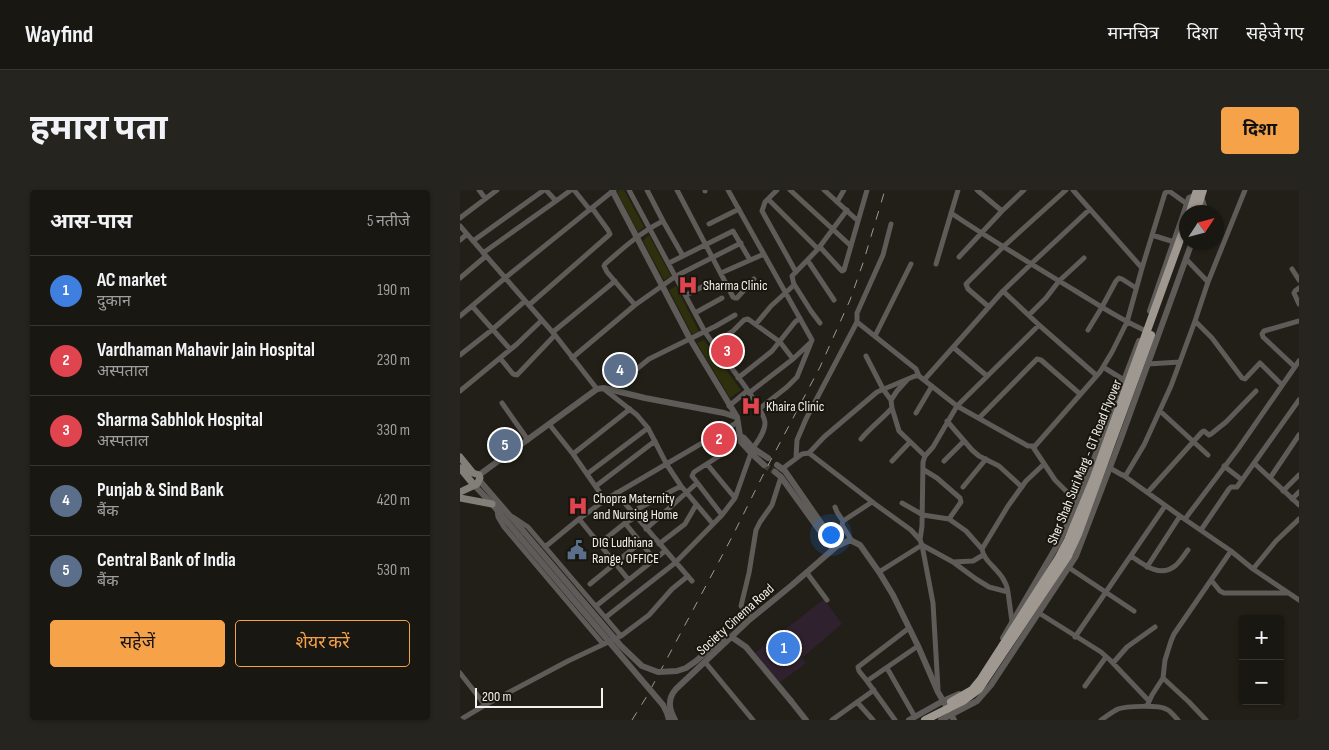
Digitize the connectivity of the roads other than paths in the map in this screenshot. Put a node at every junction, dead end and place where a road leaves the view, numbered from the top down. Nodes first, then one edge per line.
1 (479, 190) edge
2 (497, 190) edge
3 (545, 190) edge
4 (573, 190) edge
5 (613, 190) edge
6 (629, 190) edge
7 (647, 190) edge
8 (677, 190) edge
9 (728, 190) edge
10 (777, 190) edge
11 (790, 190) edge
12 (824, 190) edge
13 (844, 190) edge
14 (867, 190) edge
15 (958, 190) edge
16 (1024, 190) edge
17 (1066, 190) edge
18 (1073, 190) edge
19 (1245, 190) edge
20 (980, 191) edge
21 (485, 198) junction
22 (768, 199) junction
23 (1196, 200) edge
24 (556, 201) junction
25 (837, 202) junction
26 (591, 209) junction
27 (739, 209) junction
28 (1090, 209) junction
29 (846, 210) junction
30 (1002, 211) junction
31 (951, 213) junction
32 (460, 218) edge
33 (663, 221) junction
34 (858, 221) junction
35 (709, 224) dead end
36 (892, 224) dead end
37 (460, 226) edge
38 (650, 228) junction
39 (832, 229) junction
40 (981, 233) junction
41 (467, 234) junction
42 (1152, 236) junction
43 (636, 237) junction
44 (460, 240) edge
45 (473, 241) junction
46 (1174, 242) junction
47 (1179, 242) edge
48 (741, 243) junction
49 (705, 245) junction
50 (851, 246) junction
51 (1003, 247) junction
52 (819, 248) junction
53 (1182, 250) edge
54 (1189, 250) edge
55 (764, 254) junction
56 (485, 255) junction
57 (683, 256) junction
58 (712, 257) junction
59 (959, 257) dead end
60 (1084, 258) dead end
61 (750, 260) junction
62 (1186, 260) junction
63 (808, 261) junction
64 (669, 263) junction
65 (912, 264) dead end
66 (936, 264) dead end
67 (1031, 264) junction
68 (1142, 268) junction
69 (1292, 269) dead end
70 (796, 272) junction
71 (721, 273) junction
72 (676, 276) junction
73 (460, 278) edge
74 (505, 278) junction
75 (754, 279) dead end
76 (1299, 280) edge
77 (616, 281) junction
78 (1059, 281) junction
79 (710, 282) dead end
80 (1208, 282) junction
81 (794, 284) junction
82 (662, 285) junction
83 (1136, 288) junction
84 (1299, 288) edge
85 (786, 292) junction
86 (1003, 292) junction
87 (686, 295) junction
88 (722, 298) dead end
89 (834, 300) dead end
90 (527, 303) junction
91 (1299, 304) edge
92 (472, 306) junction
93 (636, 306) junction
94 (989, 306) junction
95 (1102, 308) junction
96 (695, 313) junction
97 (735, 315) dead end
98 (1029, 315) junction
99 (460, 316) edge
100 (800, 318) junction
101 (542, 320) junction
102 (1195, 321) junction
103 (1299, 321) edge
104 (857, 322) junction
105 (1127, 322) junction
106 (756, 324) junction
107 (820, 324) dead end
108 (1039, 325) junction
109 (493, 330) junction
110 (1088, 330) dead end
111 (1144, 330) junction
112 (705, 332) junction
113 (554, 334) junction
114 (875, 336) junction
115 (690, 339) junction
116 (812, 341) junction
117 (780, 342) junction
118 (713, 344) junction
119 (953, 347) junction
120 (510, 350) junction
121 (460, 356) edge
122 (866, 356) dead end
123 (500, 358) junction
124 (572, 358) junction
125 (793, 359) junction
126 (1299, 361) edge
127 (1180, 362) junction
128 (1148, 364) junction
129 (1103, 367) junction
130 (1294, 369) junction
131 (1096, 375) junction
132 (919, 376) junction
133 (987, 376) junction
134 (1299, 376) edge
135 (738, 378) junction
136 (909, 378) junction
137 (924, 380) junction
138 (1124, 380) junction
139 (1282, 385) junction
140 (932, 386) junction
141 (604, 389) junction
142 (883, 389) junction
143 (460, 391) edge
144 (1256, 391) dead end
145 (748, 392) junction
146 (1080, 394) junction
147 (891, 400) junction
148 (1299, 400) edge
149 (502, 403) dead end
150 (730, 406) junction
151 (957, 406) junction
152 (892, 408) junction
153 (630, 409) junction
154 (759, 409) junction
155 (1160, 411) junction
156 (916, 413) dead end
157 (979, 418) junction
158 (738, 420) junction
159 (948, 421) junction
160 (549, 424) junction
161 (648, 428) junction
162 (1299, 435) edge
163 (861, 439) dead end
164 (528, 440) junction
165 (655, 441) junction
166 (964, 441) junction
167 (1193, 441) junction
168 (910, 442) junction
169 (1033, 447) junction
170 (752, 451) junction
171 (809, 452) junction
172 (724, 453) dead end
173 (573, 454) junction
174 (1208, 455) dead end
175 (925, 456) junction
176 (460, 457) edge
177 (796, 458) junction
178 (892, 460) dead end
179 (986, 460) junction
180 (766, 461) tunnel mouth
181 (944, 461) dead end
182 (1254, 463) junction
183 (666, 464) junction
184 (707, 464) junction
185 (1044, 464) junction
186 (1224, 466) junction
187 (460, 468) edge
188 (1110, 468) junction
189 (778, 469) junction
190 (924, 470) junction
191 (587, 474) junction
192 (1123, 475) junction
193 (1299, 475) edge
194 (781, 477) junction
195 (475, 478) junction
196 (1270, 478) junction
197 (1242, 480) junction
198 (460, 483) edge
199 (697, 484) junction
200 (596, 486) junction
201 (681, 486) junction
202 (963, 487) dead end
203 (1022, 487) junction
204 (1283, 491) junction
205 (460, 492) edge
206 (1148, 492) junction
207 (1299, 492) edge
208 (616, 493) junction
209 (686, 493) junction
210 (460, 498) edge
211 (735, 498) junction
212 (1292, 499) junction
213 (606, 500) junction
214 (872, 502) junction
215 (1077, 502) junction
216 (902, 503) dead end
217 (696, 505) junction
218 (1299, 505) edge
219 (494, 506) junction
220 (835, 506) dead end
221 (1165, 506) junction
222 (634, 514) junction
223 (722, 515) junction
224 (923, 515) junction
225 (509, 516) junction
226 (1182, 518) junction
227 (579, 519) junction
228 (949, 519) junction
229 (1299, 519) edge
230 (844, 521) junction
231 (625, 523) junction
232 (713, 524) junction
233 (646, 528) junction
234 (1201, 530) junction
235 (521, 534) junction
236 (852, 541) junction
237 (641, 542) junction
238 (921, 543) junction
239 (599, 544) junction
240 (659, 544) junction
241 (545, 547) junction
242 (835, 548) junction
243 (1188, 550) dead end
244 (665, 551) junction
245 (1231, 551) junction
246 (983, 552) junction
247 (1131, 556) junction
248 (654, 560) junction
249 (953, 562) junction
250 (615, 563) junction
251 (675, 563) junction
252 (1068, 567) junction
253 (1147, 567) junction
254 (1253, 569) junction
255 (807, 572) junction
256 (879, 572) junction
257 (688, 576) junction
258 (628, 579) junction
259 (1212, 580) junction
260 (692, 581) dead end
261 (590, 584) dead end
262 (1008, 592) junction
263 (1106, 592) junction
264 (1288, 592) junction
265 (827, 600) dead end
266 (1299, 600) edge
267 (596, 606) junction
268 (1134, 611) dead end
269 (1039, 613) junction
270 (606, 617) junction
271 (752, 618) junction
272 (1012, 623) junction
273 (1155, 627) dead end
274 (909, 628) junction
275 (621, 636) junction
276 (1075, 637) junction
277 (605, 644) junction
278 (918, 646) junction
279 (1106, 657) junction
280 (705, 662) junction
281 (1113, 663) junction
282 (887, 668) junction
283 (460, 674) edge
284 (1163, 678) junction
285 (868, 681) junction
286 (1085, 686) dead end
287 (874, 690) junction
288 (938, 692) junction
289 (942, 701) junction
290 (857, 702) junction
291 (485, 704) junction
292 (1148, 704) junction
293 (953, 717) edge
294 (751, 719) edge
295 (914, 719) edge
296 (460, 720) edge
297 (669, 720) edge
298 (675, 720) edge
299 (806, 720) edge
300 (832, 720) edge
301 (873, 720) edge
302 (895, 720) edge
303 (925, 720) edge
304 (941, 720) edge
305 (1101, 720) edge
306 (1178, 720) edge
307 (1206, 720) edge

1 - 21 street
2 - 21 street
3 - 24 street
3 - 45 street
4 - 24 street
4 - 26 street
5 - 26 street
5 - 43 street
6 - 38 street
7 - 33 street
8 - 49 street
9 - 27 street
10 - 22 street
11 - 39 street
12 - 25 street
13 - 25 street
14 - 34 street
15 - 31 street
16 - 30 street
17 - 51 street
18 - 28 street
19 - 80 street
20 - 30 street
21 - 32 street
22 - 52 street
22 - 70 street
23 - 42 street
23 - 46 street
24 - 56 street
25 - 29 street
26 - 74 street
26 - 90 street
27 - 35 street
27 - 55 street
28 - 67 street
28 - 68 street
29 - 34 street
29 - 39 street
30 - 40 street
31 - 40 street
31 - 66 street
33 - 38 street
33 - 57 street
34 - 50 street
36 - 104 street
37 - 41 street
38 - 43 street
38 - 64 street
39 - 50 street
39 - 52 street
40 - 51 street
40 - 59 street
41 - 44 street
41 - 45 street
42 - 46 street
42 - 68 street
43 - 77 street
43 - 82 street
45 - 56 street
46 - 111 street
47 - 295 main road, Sher Shah Suri Marg - GT Road Flyover
48 - 49 street
48 - 58 street
48 - 61 street
49 - 57 street
49 - 58 street
50 - 52 street
51 - 67 street
51 - 94 street
52 - 63 street
53 - 303 main road, Sher Shah Suri Marg - GT Road Flyover, bridge
54 - 62 street
55 - 61 street
55 - 85 street
56 - 73 street
56 - 74 street
57 - 64 street
58 - 71 street
58 - 72 street
60 - 78 street
61 - 71 street
62 - 80 street
62 - 128 street
63 - 70 street
63 - 89 street
64 - 72 street
65 - 114 street
67 - 78 street
67 - 86 street
68 - 83 street
69 - 76 street
70 - 81 street
71 - 75 street
72 - 82 street
72 - 87 street
74 - 90 street
74 - 92 street
77 - 93 street
77 - 113 street
78 - 95 street
78 - 98 street
79 - 87 street
80 - 102 street
81 - 85 street
81 - 107 street
82 - 93 street
82 - 115 street
83 - 95 street
83 - 105 street
84 - 91 street
85 - 100 street
85 - 106 street
86 - 94 street
86 - 98 street
87 - 96 street
88 - 96 street
90 - 101 street
90 - 109 street
92 - 99 street
92 - 109 street
93 - 124 street
94 - 119 street
95 - 105 street
95 - 110 street
96 - 112 street
97 - 112 street
98 - 108 street
100 - 116 street
100 - 117 street
101 - 113 street
101 - 120 street
102 - 127 street
102 - 139 street
103 - 130 street
104 - 114 street
104 - 177 street
105 - 111 street
105 - 129 street
106 - 117 street
106 - 118 street
108 - 131 street
108 - 133 street
109 - 120 street
109 - 121 street
111 - 138 street
112 - 115 street
112 - 118 street
113 - 123 street
113 - 124 street
114 - 132 street
115 - 141 street
115 - 150 street
116 - 125 street
116 - 154 street
117 - 125 street
117 - 135 street
118 - 135 street
119 - 133 street
119 - 137 street
120 - 123 street
122 - 142 street
123 - 143 street
124 - 141 street
125 - 145 street
126 - 130 street
127 - 128 street
127 - 155 street
128 - 188 street
129 - 131 street
129 - 138 street
130 - 134 street
130 - 139 street
131 - 146 street
132 - 136 street
132 - 137 street
133 - 151 street
135 - 145 street
136 - 142 street
136 - 147 street
137 - 140 street
138 - 215 street
139 - 186 street
140 - 151 street
140 - 156 street
141 - 153 street
141 - 158 street
141 - 160 street
142 - 147 street
142 - 171 street
144 - 167 street
145 - 150 street
145 - 154 street
146 - 157 street
146 - 169 street
147 - 152 street
148 - 182 street
149 - 164 street
150 - 158 street
151 - 157 street
151 - 159 street
152 - 163 street
152 - 168 street
153 - 161 street
153 - 173 street
154 - 170 street
155 - 167 street
155 - 192 street
157 - 169 street
158 - 170 street
158 - 183 street
159 - 166 street
159 - 175 street
160 - 164 street
160 - 173 street
161 - 165 street
161 - 191 street
162 - 196 street
164 - 195 street
165 - 183 street
165 - 200 street
166 - 179 street
166 - 181 street
167 - 174 street
167 - 206 street
168 - 175 street
168 - 178 street
169 - 185 street
170 - 180 street
170 - 211 street
171 - 177 street
171 - 214 street
172 - 184 street
173 - 191 street
175 - 190 street
176 - 195 main road
177 - 189 street
179 - 202 street
179 - 203 street
182 - 196 street
182 - 197 street
183 - 201 street
183 - 208 street
184 - 199 street
184 - 211 street
185 - 203 street
185 - 215 street
186 - 197 street
186 - 226 street
187 - 195 main road
188 - 192 street
188 - 252 street
189 - 194 street
189 - 242 street
190 - 224 street
190 - 228 street
191 - 200 street
192 - 206 street
193 - 204 street
194 - 242 street
194 - 271 street
195 - 198 main road
195 - 205 main road
195 - 219 street
195 - 225 street
196 - 204 street
197 - 234 street
199 - 209 street
199 - 223 street
200 - 213 street
201 - 209 street
201 - 222 street
203 - 246 street
204 - 212 street
206 - 221 street
207 - 212 street
208 - 213 street
208 - 222 street
209 - 217 street
209 - 233 street
210 - 219 main road
211 - 223 street
212 - 218 street
213 - 227 street
214 - 230 street
214 - 238 street
215 - 272 street
216 - 224 street
217 - 232 street
217 - 240 street
219 - 235 street
219 - 277 street
220 - 230 street
221 - 226 street
221 - 247 street
222 - 231 street
222 - 233 street
223 - 232 street
224 - 228 street
224 - 238 street
225 - 235 street
225 - 241 street
226 - 234 street
226 - 253 street
227 - 239 street
227 - 241 street
228 - 246 street
229 - 254 street
230 - 236 street
231 - 237 street
231 - 239 street
232 - 251 street
233 - 240 street
234 - 245 street
235 - 297 street, bridge
235 - 299 street, bridge
236 - 242 street
236 - 256 street
237 - 248 street
237 - 250 street
238 - 249 street
238 - 256 street
238 - 288 street
239 - 250 street
240 - 244 street
241 - 267 street
242 - 255 street, Society Cinema Road
243 - 253 street
244 - 248 street
244 - 251 street
245 - 254 street
245 - 259 street
246 - 249 street
246 - 262 street
247 - 253 street
247 - 263 street
248 - 258 street
249 - 262 street
250 - 258 street
250 - 261 street
251 - 257 street
251 - 270 street
252 - 263 street
252 - 269 street
254 - 264 street
255 - 265 street
255 - 271 street, Society Cinema Road
256 - 274 street
257 - 260 street
257 - 275 street
258 - 267 street
259 - 264 street
259 - 284 street
262 - 272 street
263 - 268 street
263 - 276 street
264 - 266 street
267 - 270 street
269 - 276 street
269 - 293 street
270 - 275 street
271 - 280 street, Society Cinema Road
272 - 289 street
273 - 281 street
274 - 278 street
274 - 285 street
275 - 277 street
276 - 279 street
277 - 291 street
278 - 282 street
278 - 288 street
279 - 281 street
279 - 286 street
280 - 294 street
280 - 298 street, Society Cinema Road
281 - 292 street
282 - 285 street
282 - 295 street
283 - 291 street
284 - 292 street
284 - 307 street
285 - 287 street
287 - 290 street
287 - 302 street
288 - 289 street
289 - 293 street
289 - 295 street
290 - 300 street
290 - 301 street
291 - 296 street
292 - 305 street
292 - 306 street
293 - 304 street

